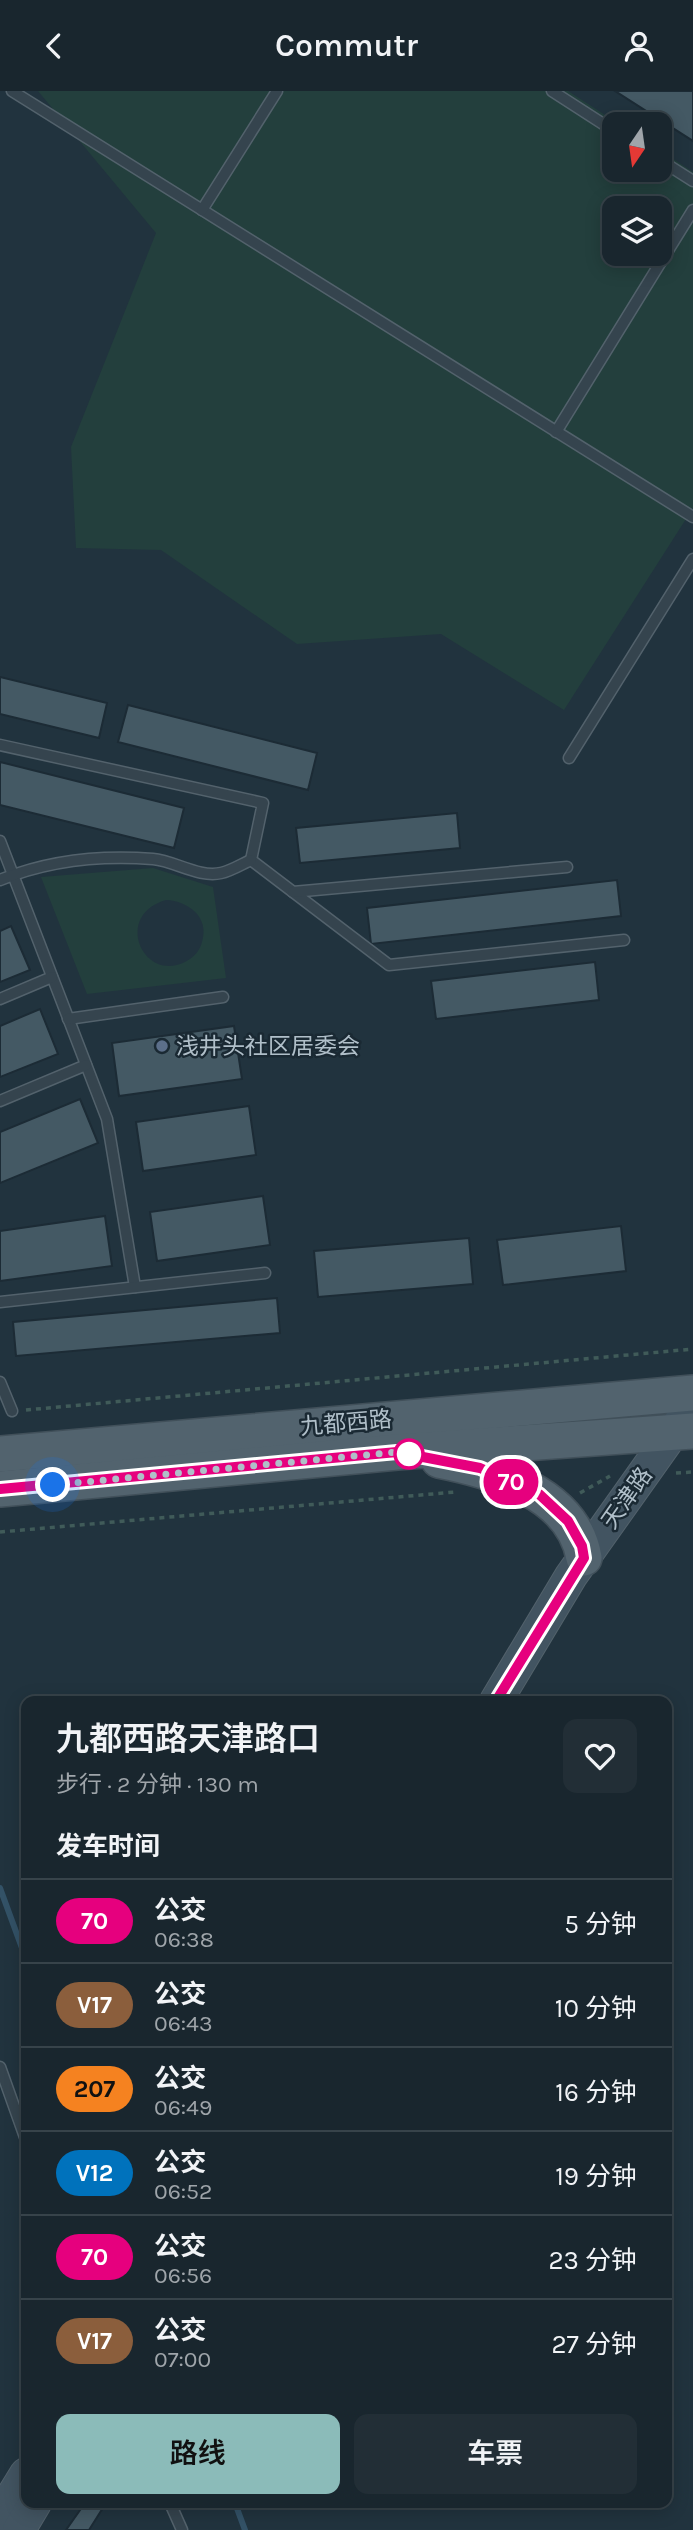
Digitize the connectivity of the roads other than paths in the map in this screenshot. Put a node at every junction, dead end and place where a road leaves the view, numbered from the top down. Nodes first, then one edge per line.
1 (12, 91) edge
2 (277, 91) edge
3 (552, 91) edge
4 (602, 123) edge
5 (672, 168) edge
6 (693, 181) edge
7 (202, 210) junction
8 (693, 210) edge
9 (556, 432) junction
10 (693, 517) edge
11 (693, 559) edge
12 (0, 745) edge
13 (569, 758) dead end
14 (0, 841) edge
15 (251, 860) junction
16 (567, 867) dead end
17 (13, 875) junction
18 (0, 880) edge
19 (293, 892) junction
20 (624, 940) dead end
21 (52, 977) junction
22 (223, 997) dead end
23 (0, 999) edge
24 (68, 1019) junction
25 (86, 1065) junction
26 (0, 1101) edge
27 (265, 1273) dead end
28 (135, 1287) junction
29 (0, 1302) edge
30 (0, 1381) edge
31 (693, 1393) edge
32 (693, 1404) edge
33 (12, 1411) road end
34 (686, 1434) edge
35 (397, 1452) junction
36 (0, 1454) edge
37 (0, 1489) edge
38 (584, 1558) junction
39 (499, 1696) edge
40 (522, 1696) edge
41 (0, 2067) edge
42 (21, 2126) edge
43 (21, 2482) edge
44 (32, 2508) edge
45 (172, 2508) edge
46 (0, 2516) edge
47 (19, 2530) edge
48 (182, 2530) edge

1 - 7 lane
2 - 7 lane
3 - 4 lane
5 - 6 lane
7 - 9 lane
8 - 9 lane
9 - 10 lane
11 - 13 lane
12 - 15 lane
14 - 17 lane
15 - 17 lane
15 - 19 lane
16 - 19 lane
17 - 18 lane
17 - 21 lane
19 - 20 lane
21 - 23 lane
21 - 24 lane
22 - 24 lane
24 - 25 lane
25 - 26 lane
25 - 28 lane
27 - 28 lane
28 - 29 lane
30 - 33 lane
31 - 36 main road, 九都西路
32 - 34 main road, 天津路
34 - 35 main road, 九都西路
34 - 38 main road, 天津路
34 - 40 main road, 天津路
35 - 37 main road, 九都西路
35 - 38 main road
38 - 39 main road, 天津路
41 - 42 lane
43 - 46 main road
44 - 47 main road
45 - 48 lane

